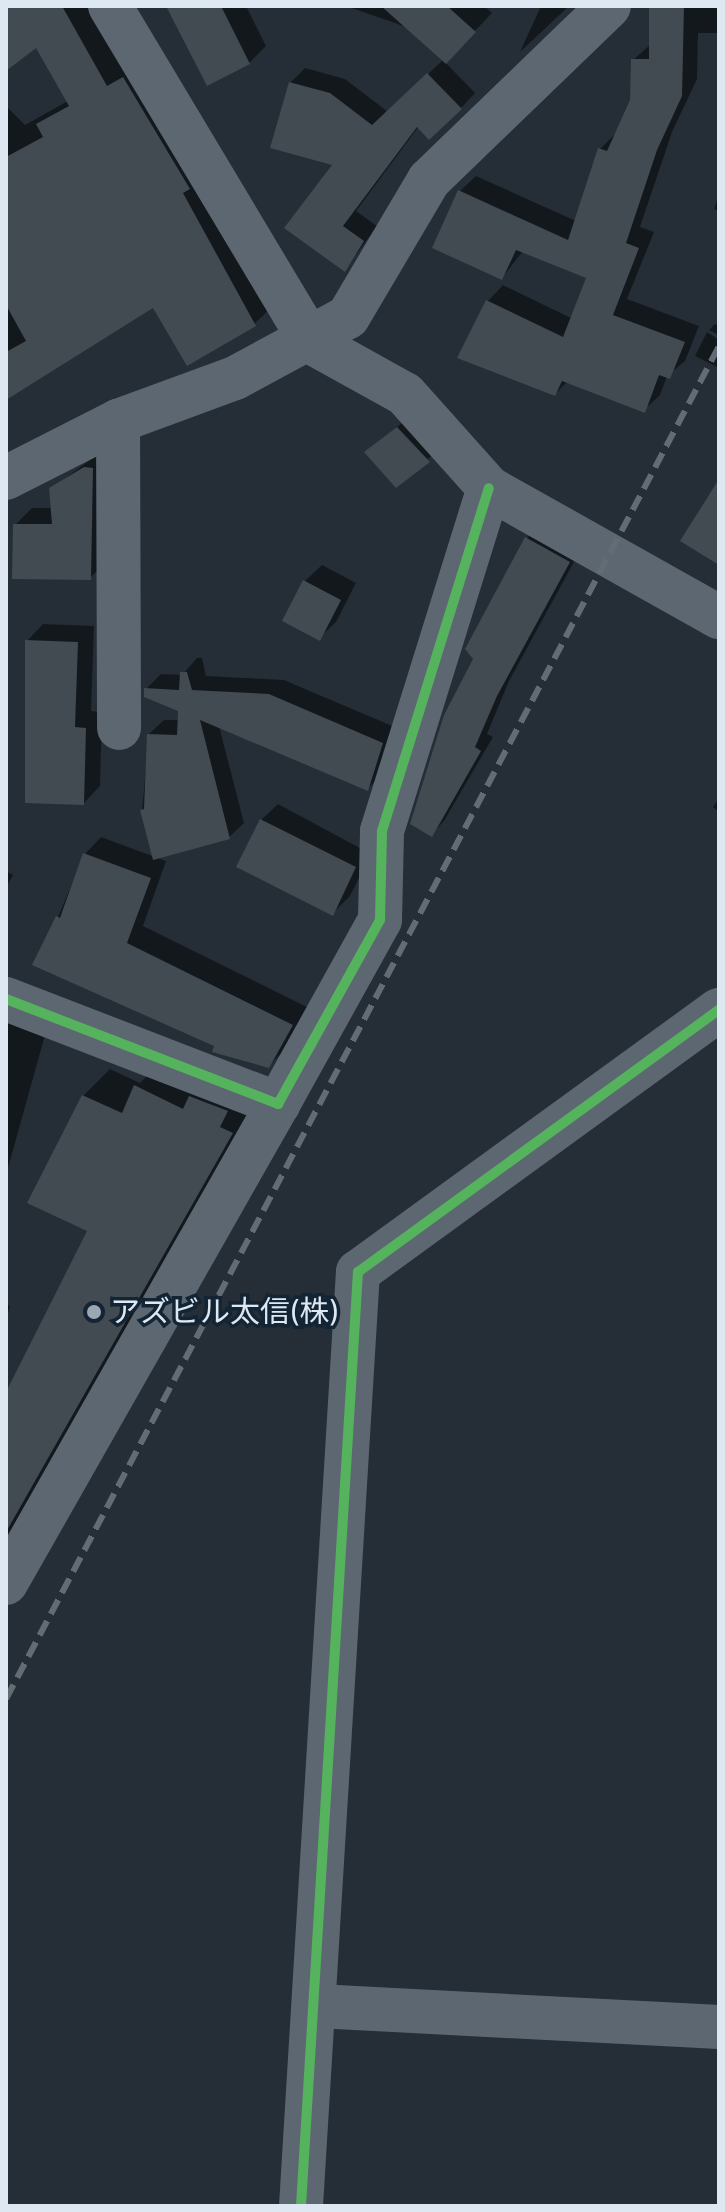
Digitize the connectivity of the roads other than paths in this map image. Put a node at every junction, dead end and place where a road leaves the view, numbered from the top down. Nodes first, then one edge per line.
1 (110, 6) edge
2 (609, 6) edge
3 (311, 342) junction
4 (118, 421) junction
5 (6, 478) edge
6 (489, 488) junction
7 (719, 617) edge
8 (119, 728) dead end
9 (6, 999) edge
10 (719, 1010) edge
11 (278, 1104) junction
12 (6, 1583) edge
13 (317, 2006) junction
14 (719, 2027) edge
15 (301, 2206) edge

1 - 3 street
2 - 3 street
3 - 4 street
3 - 6 street
4 - 5 street
4 - 8 street
6 - 7 street
6 - 11 street
9 - 11 street
10 - 13 street
11 - 12 street
13 - 14 street
13 - 15 street

